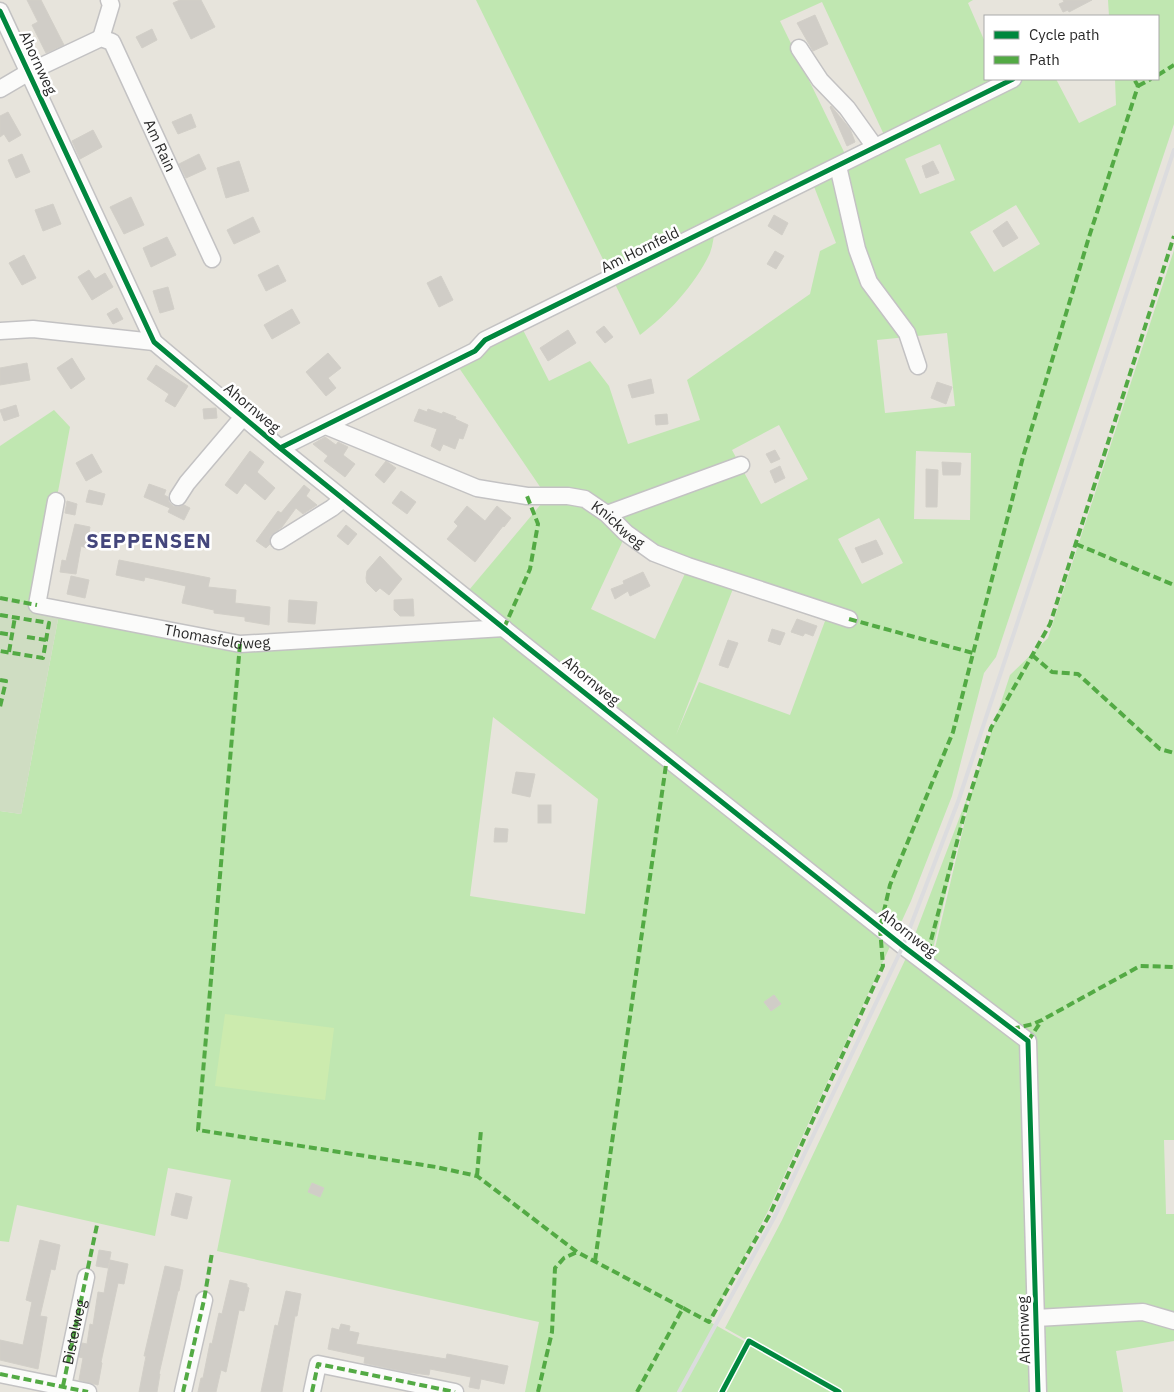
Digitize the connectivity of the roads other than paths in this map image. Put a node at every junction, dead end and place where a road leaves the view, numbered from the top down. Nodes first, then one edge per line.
1 (109, 0) edge
2 (0, 11) edge
3 (101, 38) junction
4 (799, 48) dead end
5 (29, 72) junction
6 (1011, 80) edge
7 (0, 89) edge
8 (875, 147) junction
9 (838, 166) junction
10 (212, 259) dead end
11 (0, 331) edge
12 (154, 342) junction
13 (918, 366) dead end
14 (243, 417) junction
15 (326, 426) junction
16 (280, 448) junction
17 (740, 465) dead end
18 (178, 497) dead end
19 (342, 498) junction
20 (56, 501) dead end
21 (607, 514) junction
22 (279, 541) dead end
23 (849, 620) dead end
24 (504, 628) junction
25 (86, 1278) dead end
26 (204, 1300) dead end
27 (1036, 1318) junction
28 (1174, 1321) edge
29 (0, 1374) edge
30 (63, 1386) junction
31 (88, 1392) edge
32 (182, 1392) edge
33 (312, 1392) edge
34 (455, 1392) edge
35 (1038, 1392) edge

1 - 3 street
2 - 5 street, Ahornweg
3 - 5 street
3 - 10 street, Am Rain
4 - 8 street
5 - 7 street, Ahornweg
5 - 12 street, Ahornweg
6 - 8 street, Am Hornfeld
8 - 9 street, Am Hornfeld
9 - 13 street
9 - 15 street, Am Hornfeld
11 - 12 street
12 - 14 street, Ahornweg
14 - 16 street, Ahornweg
14 - 18 street
15 - 16 street, Am Hornfeld
15 - 21 street, Knickweg
16 - 19 street, Ahornweg
17 - 21 street
19 - 22 street
19 - 24 street, Ahornweg
20 - 24 street, Thomasfeldweg
21 - 23 street, Knickweg
24 - 27 street, Ahornweg
25 - 30 street, Distelweg
26 - 32 street
27 - 28 street
27 - 35 street, Ahornweg
29 - 30 street, Distelweg
30 - 31 street, Distelweg
33 - 34 street

